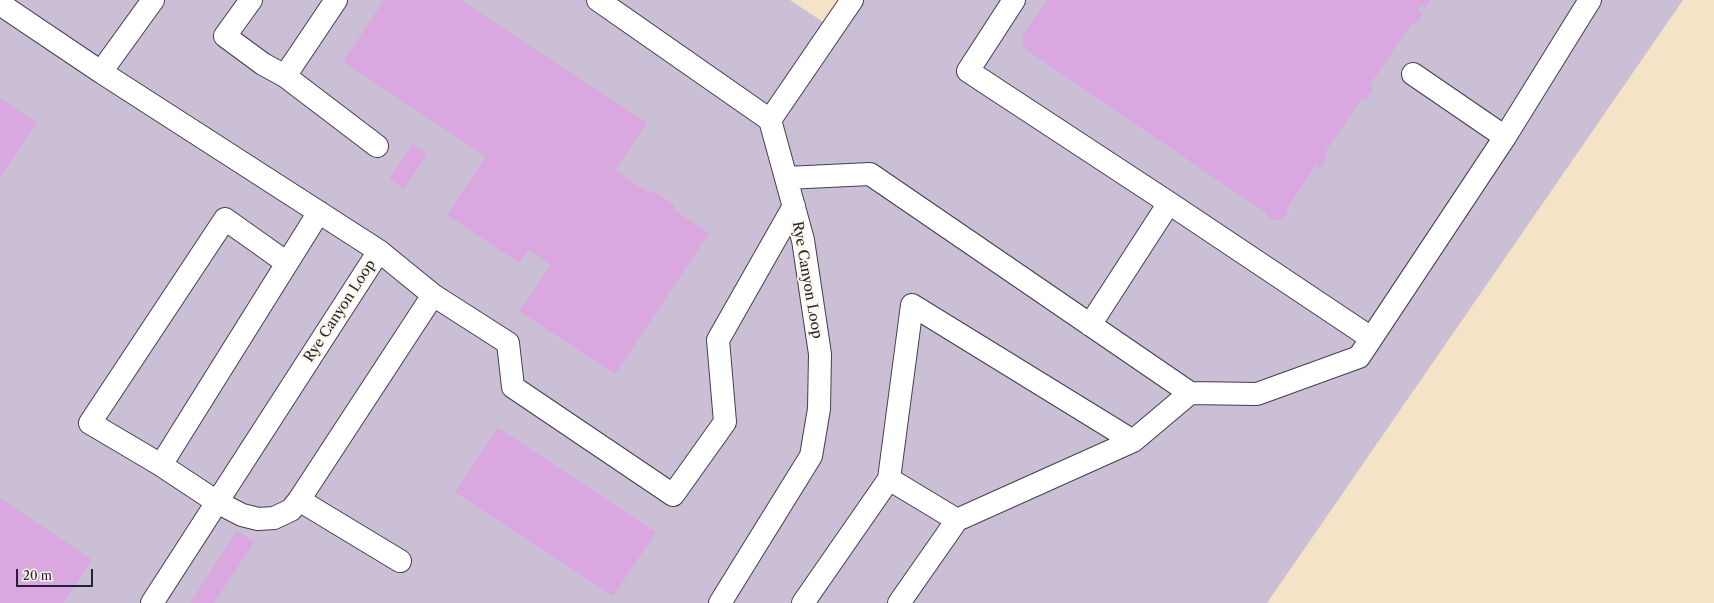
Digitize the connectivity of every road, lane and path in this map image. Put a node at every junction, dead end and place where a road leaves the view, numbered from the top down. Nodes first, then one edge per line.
1 (153, 0) edge
2 (251, 0) edge
3 (336, 0) edge
4 (598, 0) edge
5 (852, 0) edge
6 (1014, 0) edge
7 (1590, 0) edge
8 (0, 4) edge
9 (101, 72) junction
10 (1413, 74) dead end
11 (285, 76) junction
12 (770, 120) junction
13 (1505, 137) junction
14 (377, 146) dead end
15 (786, 178) junction
16 (1169, 203) junction
17 (794, 206) junction
18 (319, 212) junction
19 (379, 251) junction
20 (287, 264) junction
21 (434, 295) junction
22 (1090, 325) junction
23 (1371, 338) junction
24 (1190, 393) junction
25 (1133, 441) junction
26 (161, 465) junction
27 (889, 479) junction
28 (299, 500) junction
29 (217, 502) junction
30 (957, 520) junction
31 (400, 561) dead end
32 (152, 603) edge
33 (720, 603) edge
34 (803, 603) edge
35 (899, 603) edge

1 - 9 street
2 - 11 street
3 - 11 street
4 - 12 street
5 - 12 street
6 - 16 street
7 - 13 street
8 - 9 street, Rye Canyon Loop
9 - 18 street, Rye Canyon Loop
10 - 13 street
11 - 14 street
12 - 15 street, Rye Canyon Loop
13 - 23 street
15 - 17 street, Rye Canyon Loop
15 - 22 street
16 - 22 street
16 - 23 street
17 - 21 street
17 - 33 street, Rye Canyon Loop
18 - 19 street, Rye Canyon Loop
18 - 20 street
19 - 21 street
19 - 29 street, Rye Canyon Loop
20 - 26 street
20 - 26 street
21 - 28 street
22 - 24 street
23 - 24 street
24 - 25 street
25 - 27 street
25 - 30 street
26 - 29 street
27 - 30 street
27 - 34 street
28 - 29 street
28 - 31 street
29 - 32 street, Rye Canyon Loop
30 - 35 street

